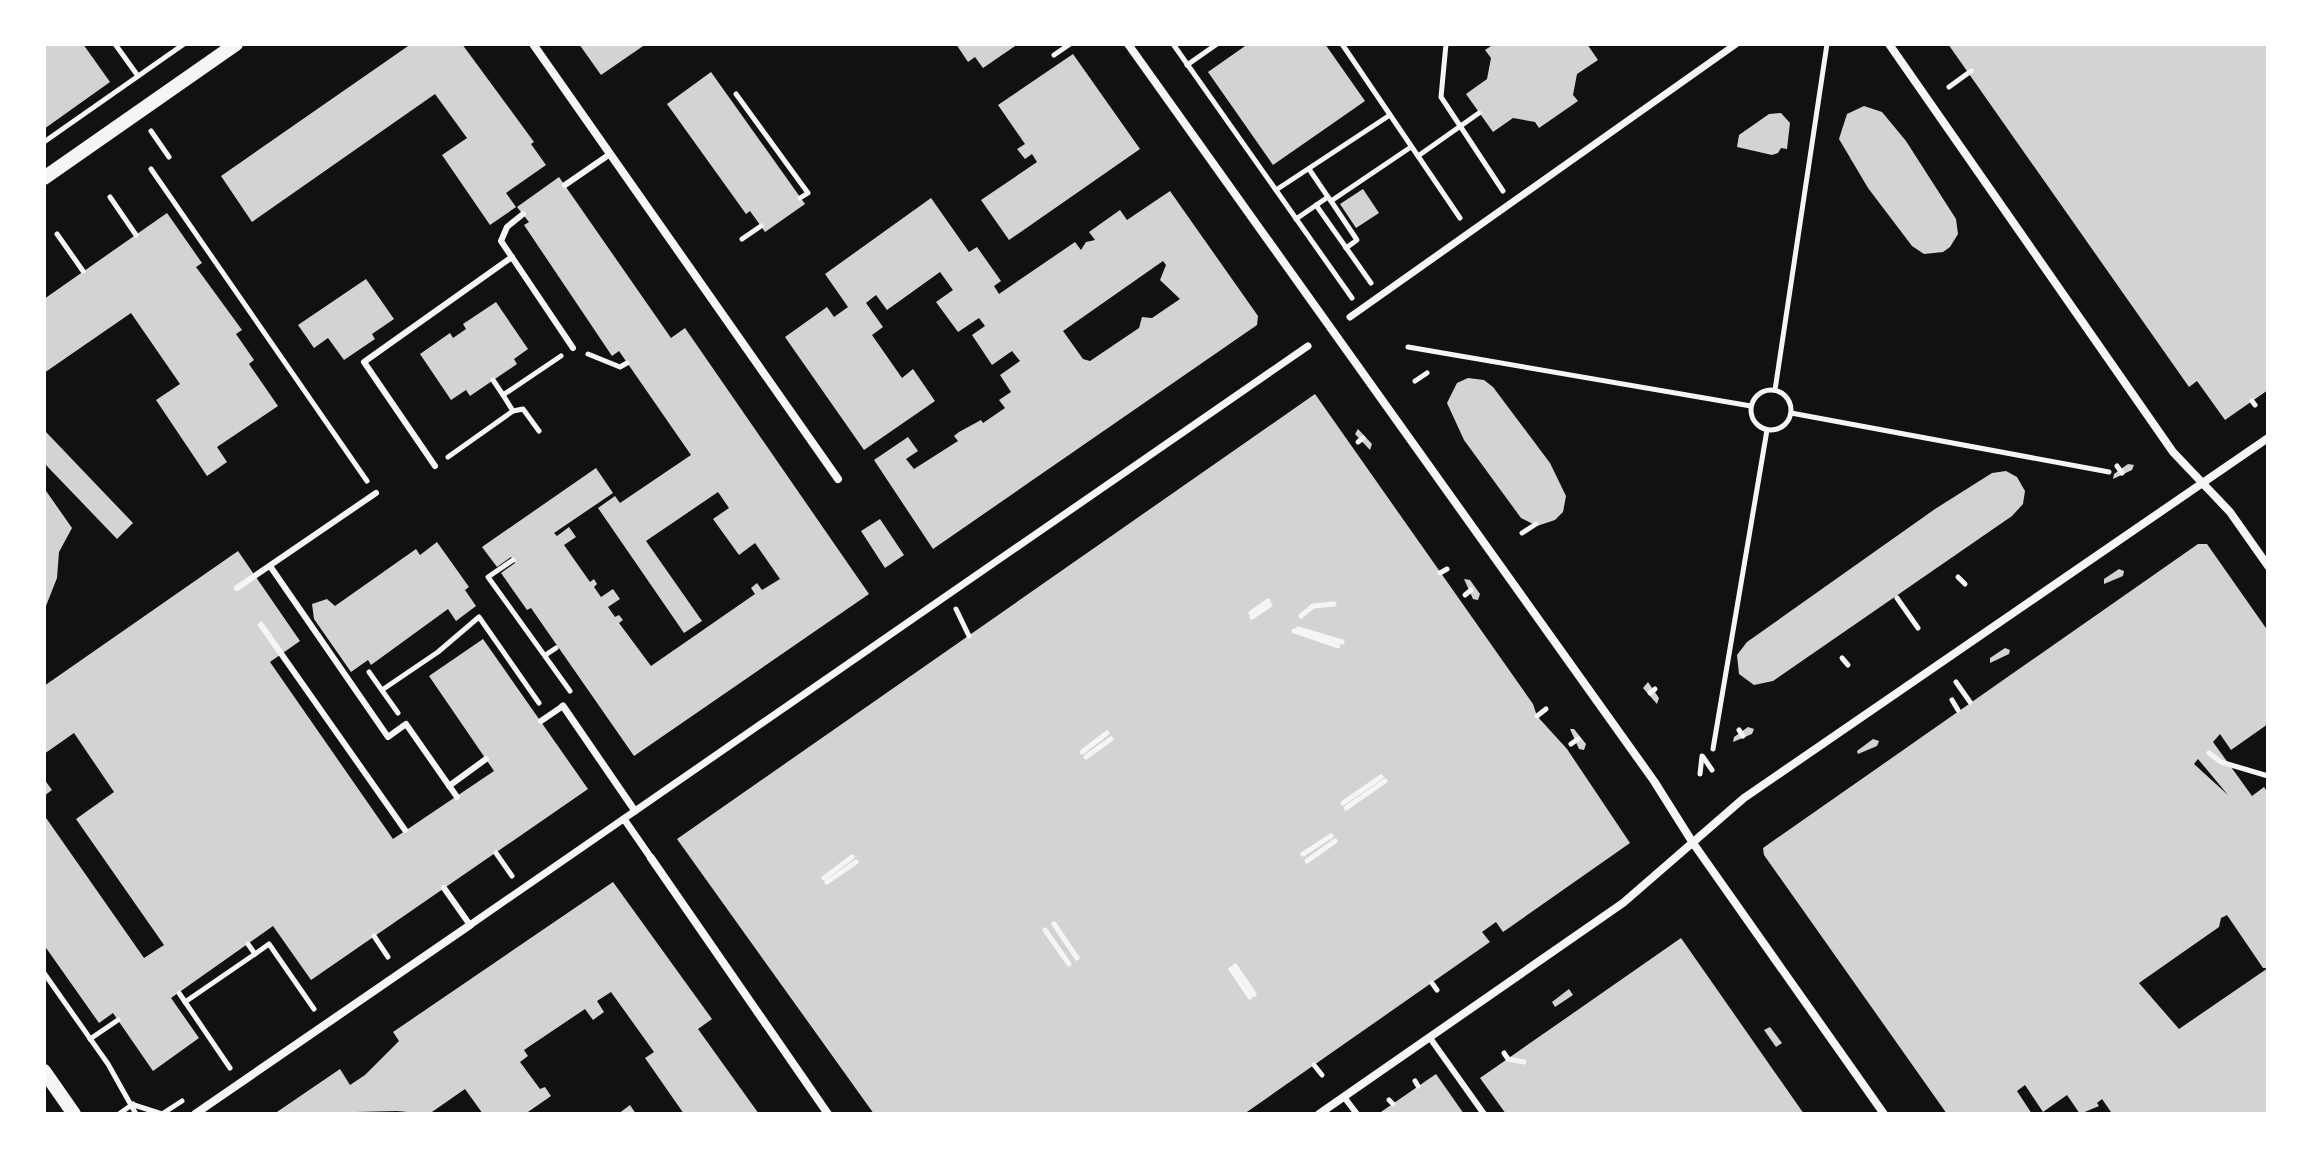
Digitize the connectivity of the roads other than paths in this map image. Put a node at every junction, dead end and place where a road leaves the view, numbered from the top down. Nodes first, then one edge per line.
1 (236, 44) edge
2 (533, 44) edge
3 (1128, 44) edge
4 (1736, 44) edge
5 (1889, 44) edge
6 (610, 154) junction
7 (44, 178) edge
8 (565, 185) dead end
9 (523, 214) dead end
10 (512, 257) junction
11 (1350, 317) dead end
12 (1308, 346) dead end
13 (573, 348) road end
14 (2268, 438) edge
15 (435, 466) road end
16 (838, 479) dead end
17 (2201, 481) junction
18 (376, 493) road end
19 (270, 566) junction
20 (2268, 566) edge
21 (237, 588) dead end
22 (261, 625) dead end
23 (563, 706) joint
24 (541, 721) dead end
25 (486, 759) dead end
26 (449, 786) junction
27 (457, 797) dead end
28 (635, 811) junction
29 (624, 819) junction
30 (405, 830) dead end
31 (1693, 843) junction
32 (651, 858) joint
33 (444, 888) dead end
34 (470, 925) junction
35 (1430, 1038) junction
36 (44, 1071) edge
37 (1344, 1097) junction
38 (74, 1114) edge
39 (195, 1114) edge
40 (828, 1114) edge
41 (1319, 1114) edge
42 (1357, 1114) edge
43 (1484, 1114) edge
44 (1884, 1114) edge

1 - 7 street
2 - 6 street
3 - 31 street
4 - 11 street
5 - 17 street
6 - 8 lane
6 - 16 street
9 - 10 lane
10 - 13 lane
10 - 15 lane
12 - 28 street
14 - 17 street
17 - 20 street
17 - 31 street
18 - 19 lane
19 - 21 lane
19 - 26 lane
22 - 30 lane
23 - 24 lane
23 - 28 street
25 - 26 lane
26 - 27 lane
28 - 29 street
29 - 32 street
29 - 34 street
31 - 35 street
31 - 44 street
32 - 40 street
33 - 34 lane
34 - 39 street
35 - 37 street
35 - 43 lane
36 - 38 street
37 - 41 street
37 - 42 lane

